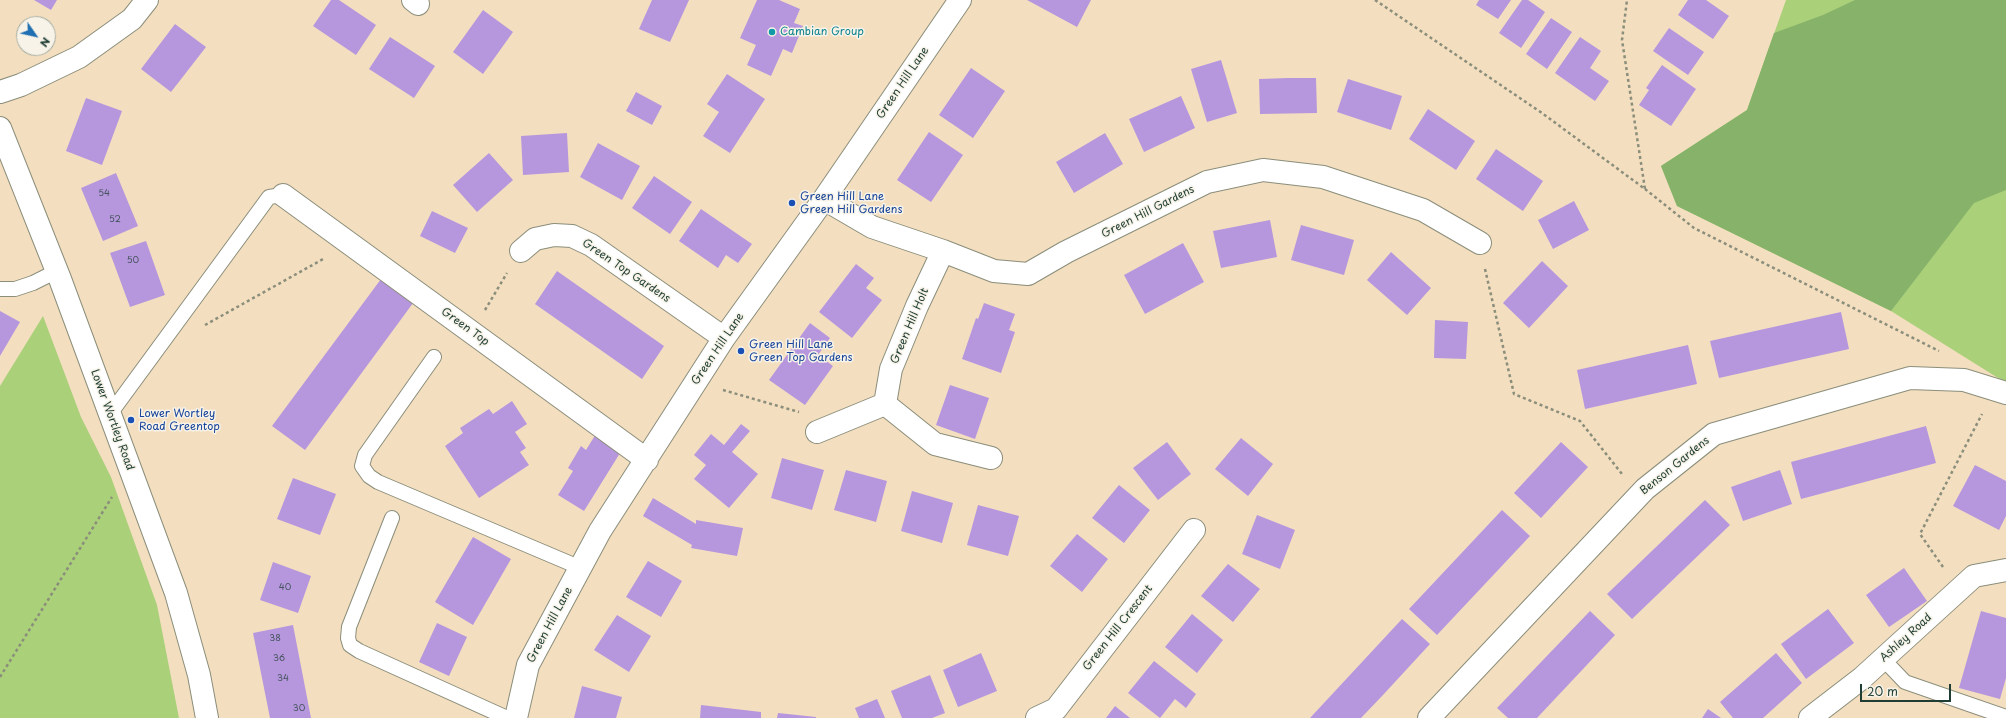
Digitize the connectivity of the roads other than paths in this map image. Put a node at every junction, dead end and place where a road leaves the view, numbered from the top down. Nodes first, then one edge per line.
1 (147, 0) edge
2 (960, 0) edge
3 (0, 92) edge
4 (0, 128) edge
5 (283, 195) joint
6 (824, 199) junction
7 (1480, 243) road end
8 (521, 251) road end
9 (943, 251) junction
10 (57, 271) junction
11 (0, 289) edge
12 (724, 338) junction
13 (434, 357) dead end
14 (2000, 391) edge
15 (885, 404) junction
16 (110, 414) junction
17 (817, 432) dead end
18 (991, 458) dead end
19 (646, 460) junction
20 (392, 518) dead end
21 (1194, 530) dead end
22 (581, 568) junction
23 (2006, 570) edge
24 (1883, 659) junction
25 (2006, 717) edge
26 (207, 718) edge
27 (507, 718) edge
28 (516, 718) edge
29 (1036, 718) edge
30 (1429, 718) edge
31 (1810, 718) edge

1 - 3 street
2 - 6 street, Green Hill Lane
4 - 10 street, Lower Wortley Road
5 - 16 lane
5 - 19 street, Green Top
6 - 9 street, Green Hill Gardens
6 - 12 street, Green Hill Lane
7 - 9 street, Green Hill Gardens
8 - 12 street, Green Top Gardens
9 - 15 street, Green Hill Holt
10 - 11 lane
10 - 16 street, Lower Wortley Road
12 - 19 street, Green Hill Lane
13 - 22 lane
14 - 30 street, Benson Gardens
15 - 17 street
15 - 18 street
16 - 26 street, Lower Wortley Road
19 - 22 street, Green Hill Lane
20 - 27 lane
21 - 29 street, Green Hill Crescent
22 - 28 street, Green Hill Lane
23 - 24 street, Ashley Road
24 - 25 lane
24 - 31 street, Ashley Road

